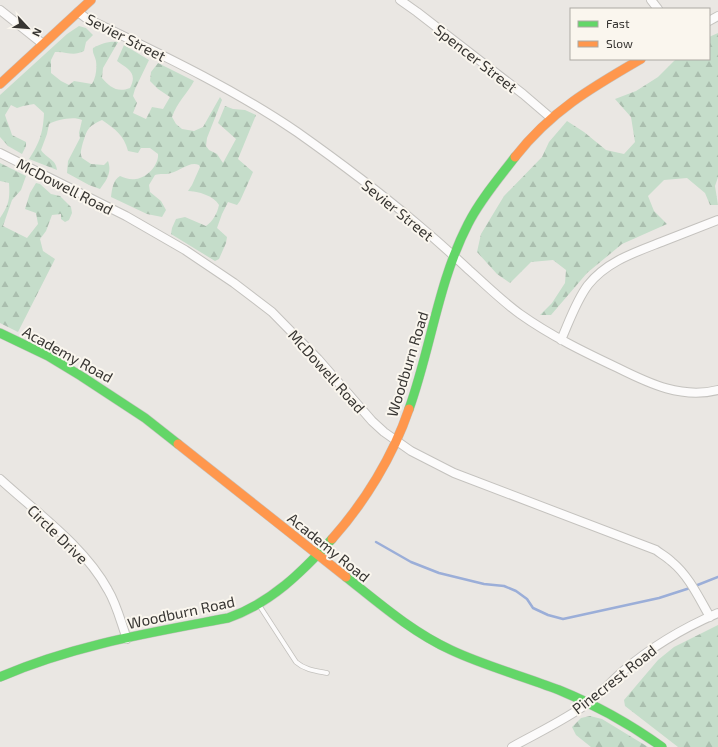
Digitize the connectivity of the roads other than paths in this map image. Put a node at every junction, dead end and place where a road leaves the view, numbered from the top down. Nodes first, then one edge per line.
1 (91, 0) edge
2 (400, 0) edge
3 (651, 0) edge
4 (657, 8) edge
5 (0, 10) edge
6 (78, 12) junction
7 (43, 44) junction
8 (639, 60) edge
9 (0, 84) edge
10 (551, 118) junction
11 (0, 153) edge
12 (718, 220) edge
13 (454, 255) junction
14 (0, 333) edge
15 (561, 340) junction
16 (718, 390) edge
17 (396, 441) junction
18 (0, 479) edge
19 (318, 556) junction
20 (259, 604) junction
21 (718, 613) edge
22 (710, 617) junction
23 (127, 639) junction
24 (327, 673) dead end
25 (0, 677) edge
26 (588, 703) junction
27 (512, 747) edge
28 (662, 747) edge

1 - 6 street
2 - 10 street, Spencer Street
3 - 4 street
5 - 7 street
6 - 7 street
6 - 13 street, Sevier Street
7 - 9 street
8 - 10 street, Woodburn Road
10 - 13 street, Woodburn Road
11 - 17 street, McDowell Road
12 - 15 street
13 - 15 street, Sevier Street
13 - 17 street, Woodburn Road
14 - 19 street, Academy Road
15 - 16 street, Sevier Street
17 - 19 street, Woodburn Road
17 - 22 street, McDowell Road
18 - 23 street, Circle Drive
19 - 20 street, Woodburn Road
19 - 26 street, Academy Road
20 - 23 street, Woodburn Road
20 - 24 lane
21 - 22 street, Pinecrest Road
22 - 26 street, Pinecrest Road
23 - 25 street, Woodburn Road
26 - 27 street, Pinecrest Road
26 - 28 street, Academy Road

